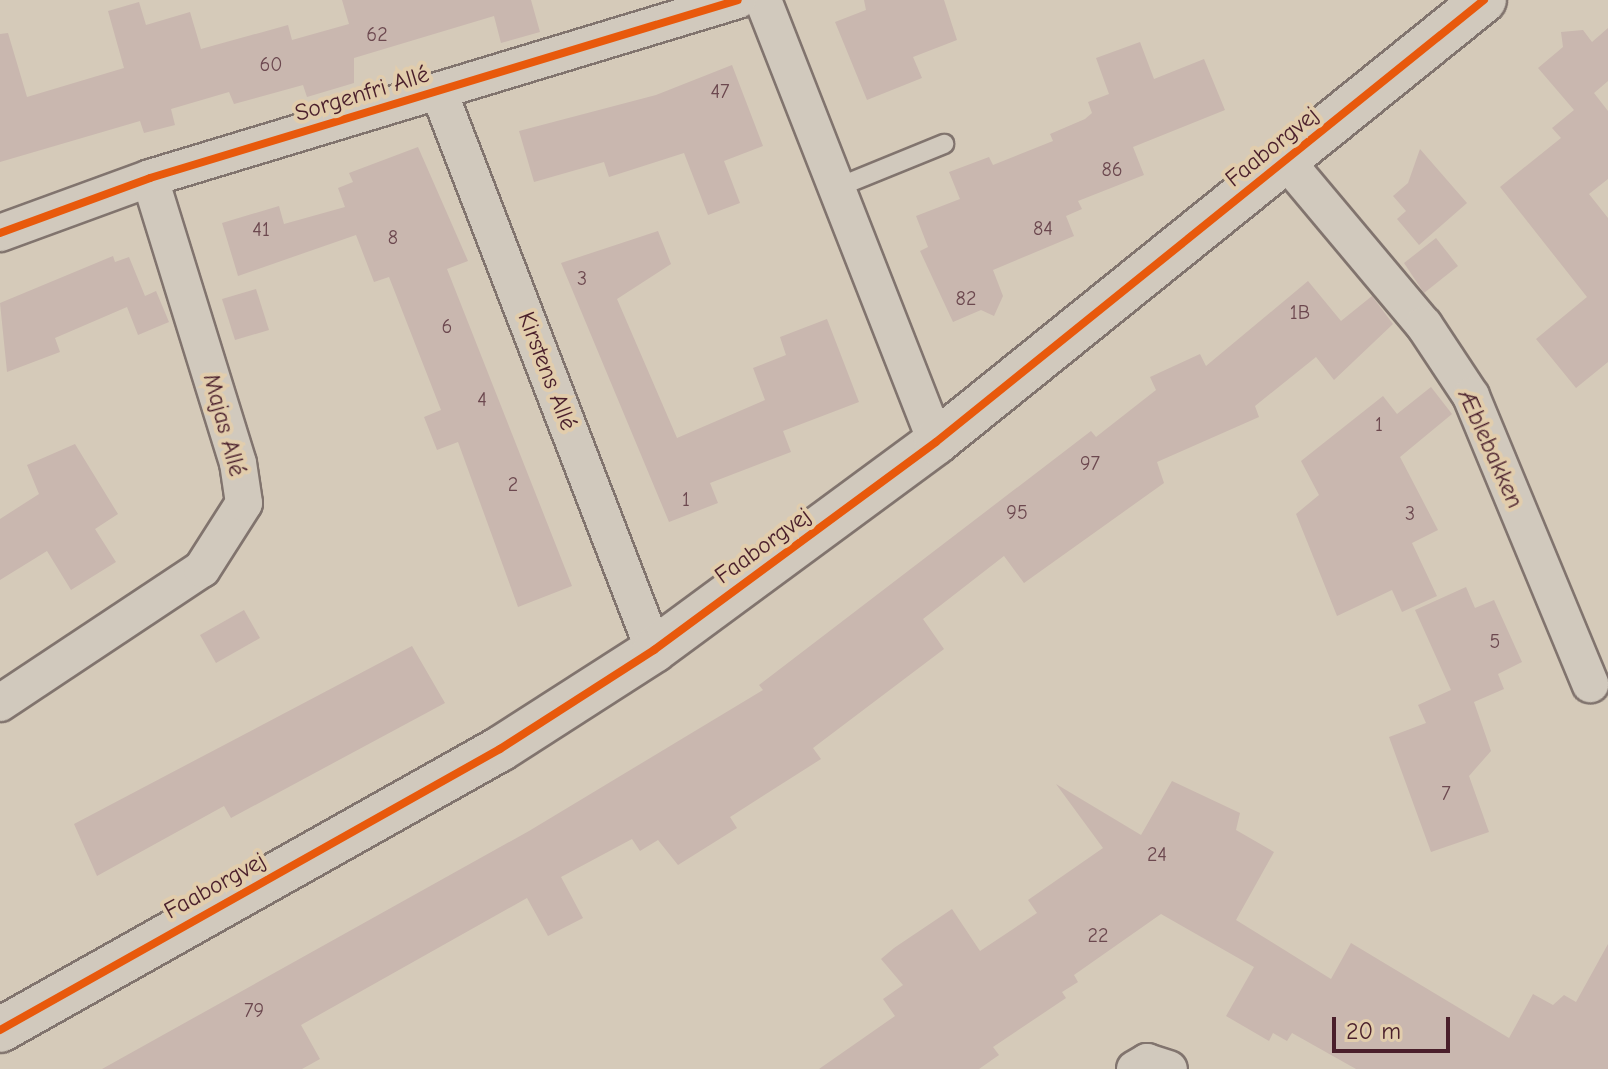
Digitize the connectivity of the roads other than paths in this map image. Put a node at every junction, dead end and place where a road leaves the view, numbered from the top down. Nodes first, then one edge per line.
1 (738, 0) edge
2 (763, 0) edge
3 (1484, 0) edge
4 (439, 92) junction
5 (944, 144) dead end
6 (1287, 162) junction
7 (150, 178) junction
8 (836, 188) junction
9 (0, 233) edge
10 (936, 442) junction
11 (654, 650) junction
12 (1590, 684) dead end
13 (0, 703) edge
14 (0, 1030) edge
15 (1135, 1069) edge
16 (1169, 1069) edge

1 - 4 street, Sorgenfri Allé
2 - 8 street
3 - 6 main road, Faaborgvej
4 - 7 street, Sorgenfri Allé
4 - 11 street, Kirstens Allé
5 - 8 lane
6 - 10 main road, Faaborgvej
6 - 12 street, Æblebakken
7 - 9 street, Sorgenfri Allé
7 - 13 street, Majas Allé
8 - 10 street
10 - 11 main road, Faaborgvej
11 - 14 main road, Faaborgvej
15 - 16 street

